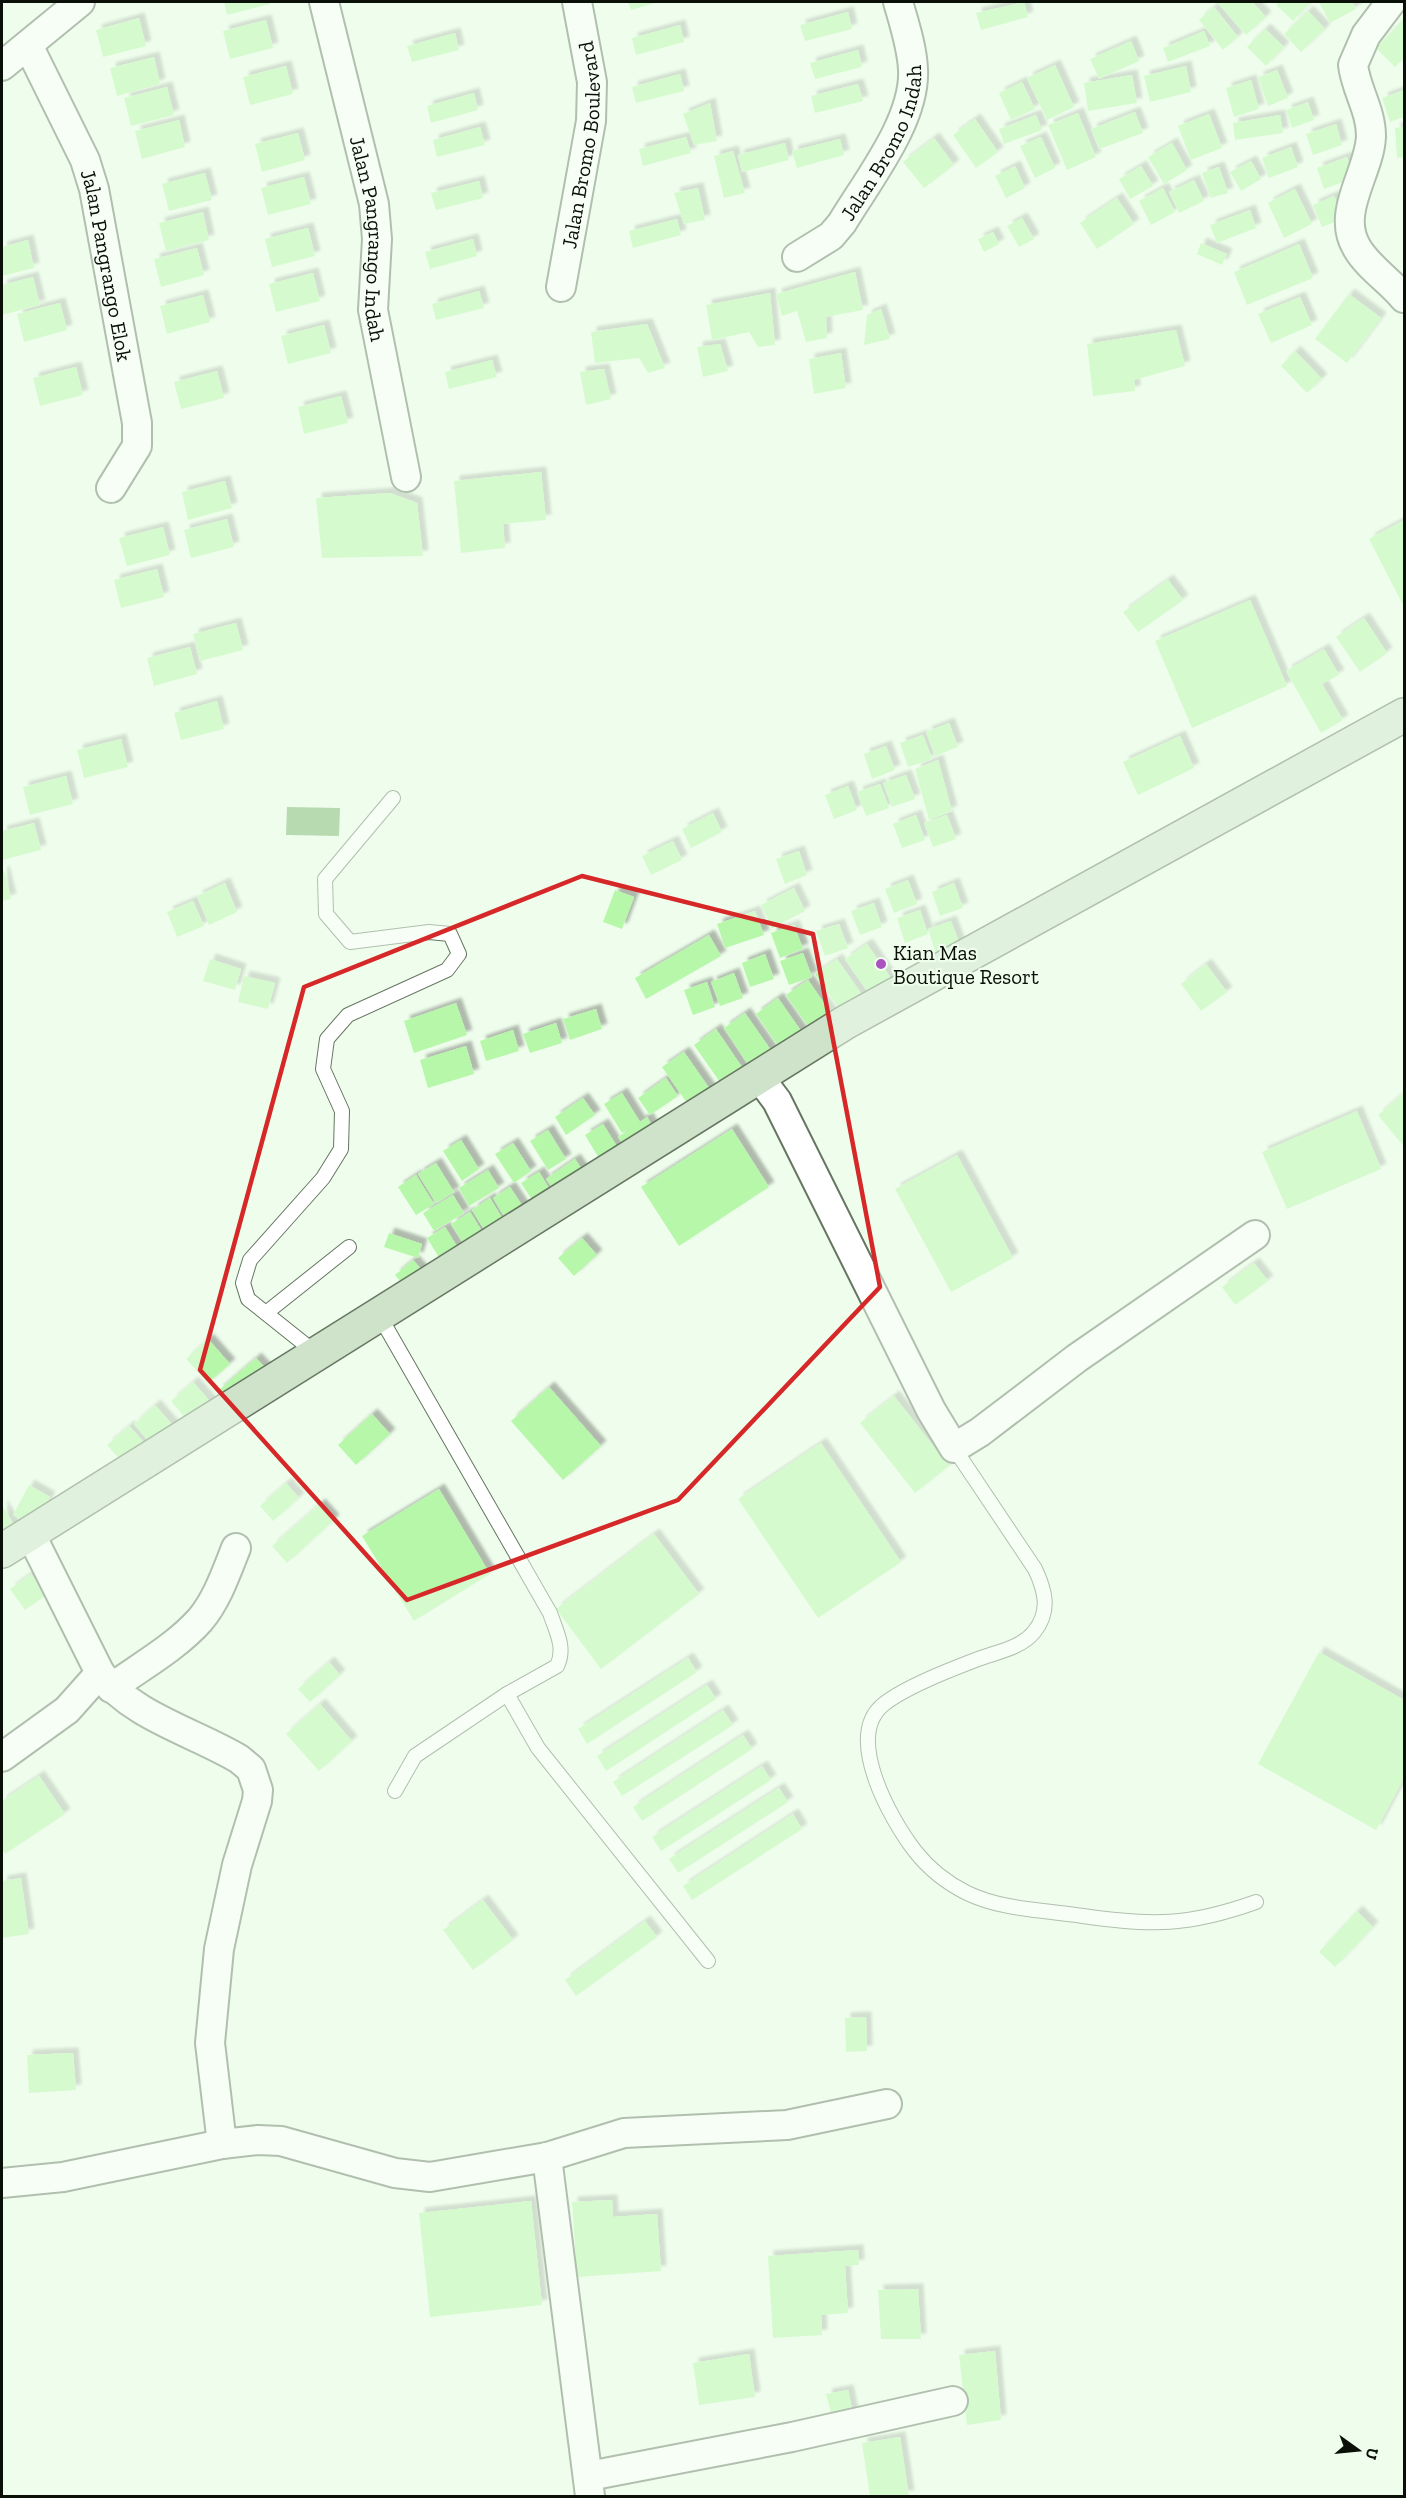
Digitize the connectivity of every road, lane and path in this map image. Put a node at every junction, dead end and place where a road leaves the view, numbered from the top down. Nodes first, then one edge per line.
1 (80, 2) edge
2 (324, 2) edge
3 (577, 2) edge
4 (898, 2) edge
5 (1391, 2) edge
6 (28, 45) junction
7 (2, 66) edge
8 (797, 257) dead end
9 (561, 287) dead end
10 (1404, 298) edge
11 (406, 477) dead end
12 (111, 488) dead end
13 (1404, 715) edge
14 (393, 798) dead end
15 (759, 1077) junction
16 (1255, 1235) dead end
17 (350, 1247) dead end
18 (266, 1313) junction
19 (379, 1315) junction
20 (317, 1354) junction
21 (954, 1448) junction
22 (30, 1533) junction
23 (236, 1548) dead end
24 (2, 1551) edge
25 (105, 1680) junction
26 (507, 1694) junction
27 (2, 1757) edge
28 (395, 1791) dead end
29 (1256, 1902) dead end
30 (708, 1960) dead end
31 (887, 2104) dead end
32 (222, 2144) junction
33 (547, 2157) junction
34 (2, 2183) edge
35 (953, 2402) dead end
36 (590, 2486) edge

1 - 6 street
2 - 11 street, Jalan Pangrango Indah
3 - 9 street, Jalan Bromo Boulevard
4 - 8 street, Jalan Bromo Indah
5 - 10 street
6 - 7 street
6 - 12 street, Jalan Pangrango Elok
13 - 15 street
14 - 18 lane
15 - 19 street
15 - 21 street
16 - 21 street
17 - 18 lane
18 - 20 lane
19 - 20 street
19 - 26 lane
20 - 22 street
21 - 29 lane
22 - 24 street
22 - 25 street
23 - 25 street
25 - 27 street
25 - 32 street
26 - 28 lane
26 - 30 lane
31 - 33 street
32 - 33 street
32 - 34 street
33 - 36 street
35 - 36 street

